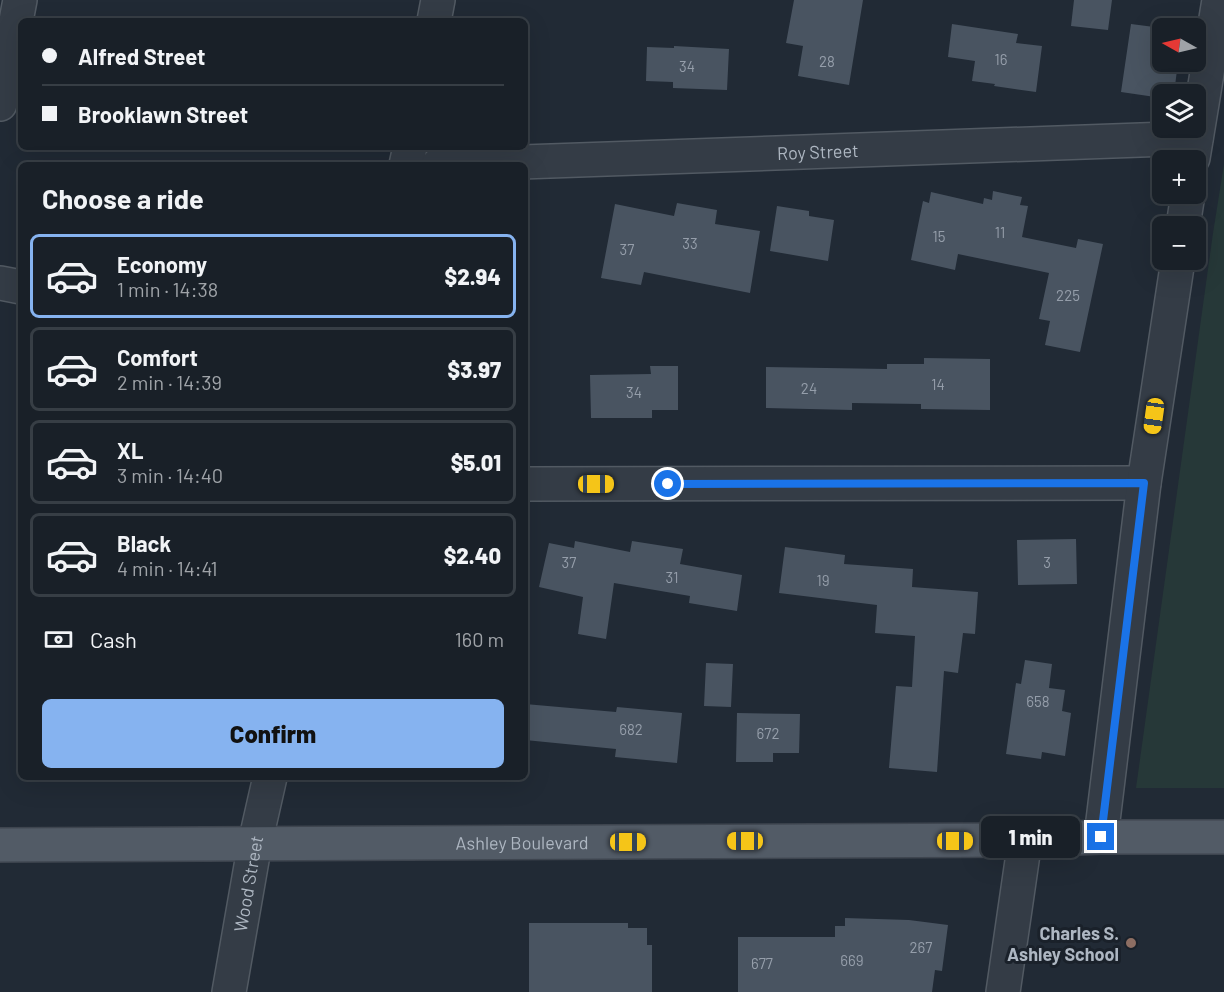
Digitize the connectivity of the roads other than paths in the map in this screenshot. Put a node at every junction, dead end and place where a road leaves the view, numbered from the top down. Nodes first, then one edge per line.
1 (20, 0) edge
2 (438, 0) edge
3 (1219, 0) edge
4 (435, 18) edge
5 (0, 104) edge
6 (1194, 149) edge
7 (528, 163) edge
8 (1176, 270) edge
9 (0, 283) edge
10 (18, 286) edge
11 (1144, 483) junction
12 (528, 484) edge
13 (269, 780) edge
14 (1101, 837) junction
15 (1224, 837) edge
16 (1025, 840) junction
17 (255, 843) junction
18 (0, 845) edge
19 (229, 992) edge
20 (1003, 992) edge

1 - 5 street
2 - 4 street
3 - 6 street
6 - 7 street, Roy Street
8 - 11 street
9 - 10 street
11 - 12 street
11 - 14 street
13 - 17 street, Wood Street
14 - 15 main road, Ashley Boulevard
14 - 16 main road, Ashley Boulevard
16 - 17 main road, Ashley Boulevard
16 - 20 street
17 - 18 main road, Ashley Boulevard
17 - 19 street, Wood Street

